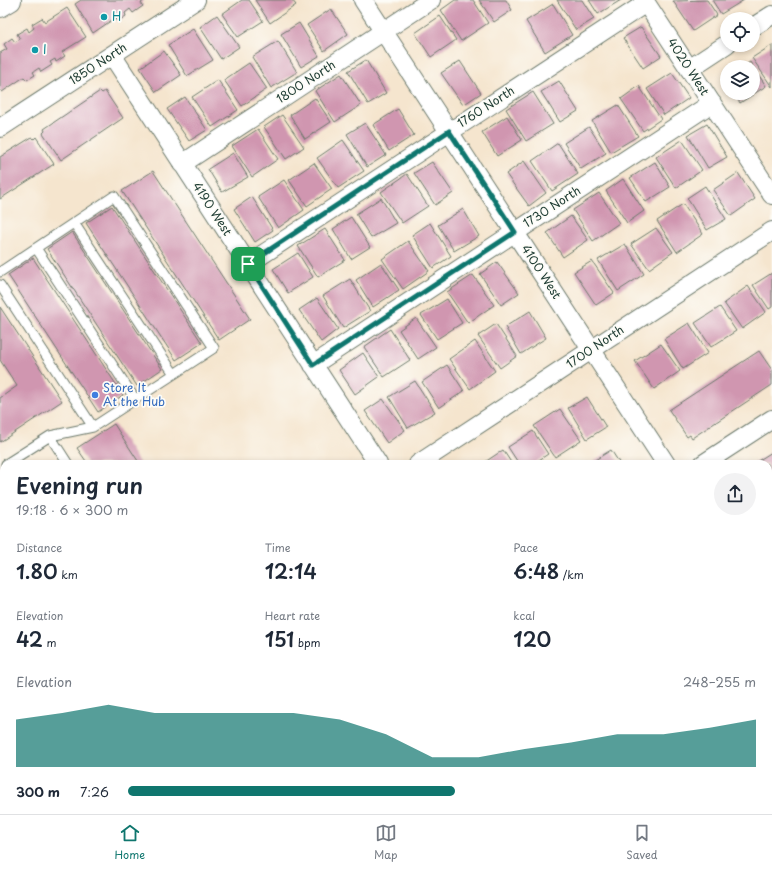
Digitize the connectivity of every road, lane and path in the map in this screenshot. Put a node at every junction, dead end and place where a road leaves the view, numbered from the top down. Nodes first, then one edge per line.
1 (10, 0) edge
2 (196, 0) edge
3 (363, 0) edge
4 (430, 0) edge
5 (645, 2) edge
6 (0, 6) edge
7 (772, 15) edge
8 (760, 23) edge
9 (383, 31) junction
10 (720, 49) edge
11 (112, 56) junction
12 (689, 69) junction
13 (712, 103) junction
14 (0, 128) edge
15 (449, 131) junction
16 (182, 164) junction
17 (772, 195) edge
18 (74, 223) junction
19 (772, 231) edge
20 (515, 232) junction
21 (36, 248) junction
22 (248, 264) junction
23 (0, 272) edge
24 (0, 285) edge
25 (592, 350) junction
26 (313, 365) junction
27 (174, 374) junction
28 (134, 400) junction
29 (772, 419) edge
30 (93, 427) junction
31 (50, 436) junction
32 (13, 460) edge
33 (65, 460) edge
34 (375, 460) edge
35 (424, 460) edge
36 (663, 460) edge
37 (709, 460) edge

1 - 6 street
2 - 11 street, 1850 North
3 - 9 street, 4100 West
4 - 9 street, 1800 North
5 - 12 street, 4020 West
5 - 15 street, 1760 North
7 - 8 street
9 - 15 street, 4100 West
9 - 16 street, 1800 North
10 - 12 street
11 - 14 street, 1850 North
11 - 16 street, 4190 West
12 - 13 street, 4020 West
13 - 17 street, 4020 West
13 - 20 street, 1730 North
15 - 20 street, 4100 West
15 - 22 street, 1760 North
16 - 22 street, 4190 West
18 - 21 lane
18 - 27 lane
18 - 27 lane
19 - 25 street, 1700 North
20 - 25 street, 4100 West
20 - 26 street, 1730 North
21 - 23 lane
21 - 28 lane
22 - 26 street, 4190 West
24 - 30 lane
25 - 35 street, 1700 North
25 - 36 street, 4100 West
26 - 34 street, 4190 West
27 - 28 lane
28 - 30 lane
29 - 37 street
30 - 31 lane
31 - 32 lane
31 - 33 lane

